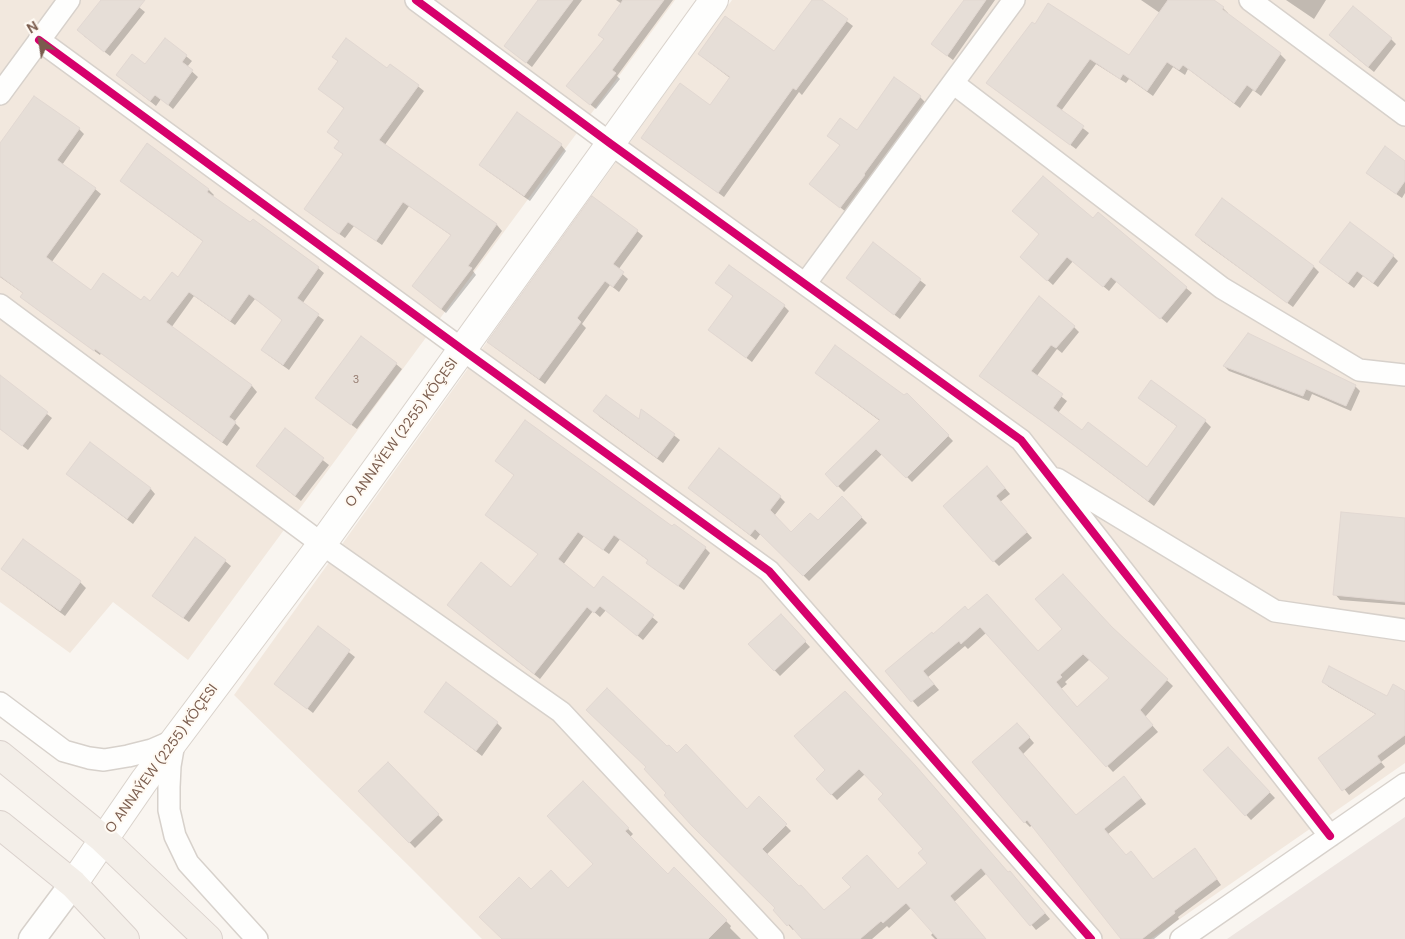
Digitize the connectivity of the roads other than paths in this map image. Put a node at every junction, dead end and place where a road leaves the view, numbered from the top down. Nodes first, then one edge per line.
1 (68, 0) edge
2 (416, 0) edge
3 (714, 0) edge
4 (1014, 0) edge
5 (1250, 0) edge
6 (39, 40) junction
7 (953, 83) junction
8 (0, 94) edge
9 (1405, 114) edge
10 (611, 144) junction
11 (805, 284) junction
12 (0, 305) edge
13 (463, 350) junction
14 (1405, 375) edge
15 (1046, 473) junction
16 (322, 544) junction
17 (1405, 630) edge
18 (0, 703) edge
19 (175, 740) junction
20 (0, 755) edge
21 (1405, 784) edge
22 (0, 825) edge
23 (1330, 836) junction
24 (103, 839) junction
25 (73, 884) junction
26 (32, 939) edge
27 (126, 939) edge
28 (208, 939) edge
29 (257, 939) edge
30 (773, 939) edge
31 (1092, 939) edge
32 (1181, 939) edge

1 - 6 street
2 - 10 street
3 - 10 main road, O ANNAÝEW (2255) KÖÇESI
4 - 7 street
5 - 9 street
6 - 8 street
6 - 13 street
7 - 11 street
7 - 14 street
10 - 11 street
10 - 13 main road, O ANNAÝEW (2255) KÖÇESI
11 - 15 street
12 - 16 street
13 - 16 main road, O ANNAÝEW (2255) KÖÇESI
13 - 31 street
15 - 17 street
15 - 23 street
16 - 19 main road, O ANNAÝEW (2255) KÖÇESI
16 - 30 street
18 - 19 street
19 - 24 main road, O ANNAÝEW (2255) KÖÇESI
19 - 29 street
20 - 24 main road
21 - 23 street
22 - 25 main road
23 - 32 street
24 - 25 main road, O ANNAÝEW (2255) KÖÇESI
24 - 28 main road
25 - 26 street
25 - 27 main road

